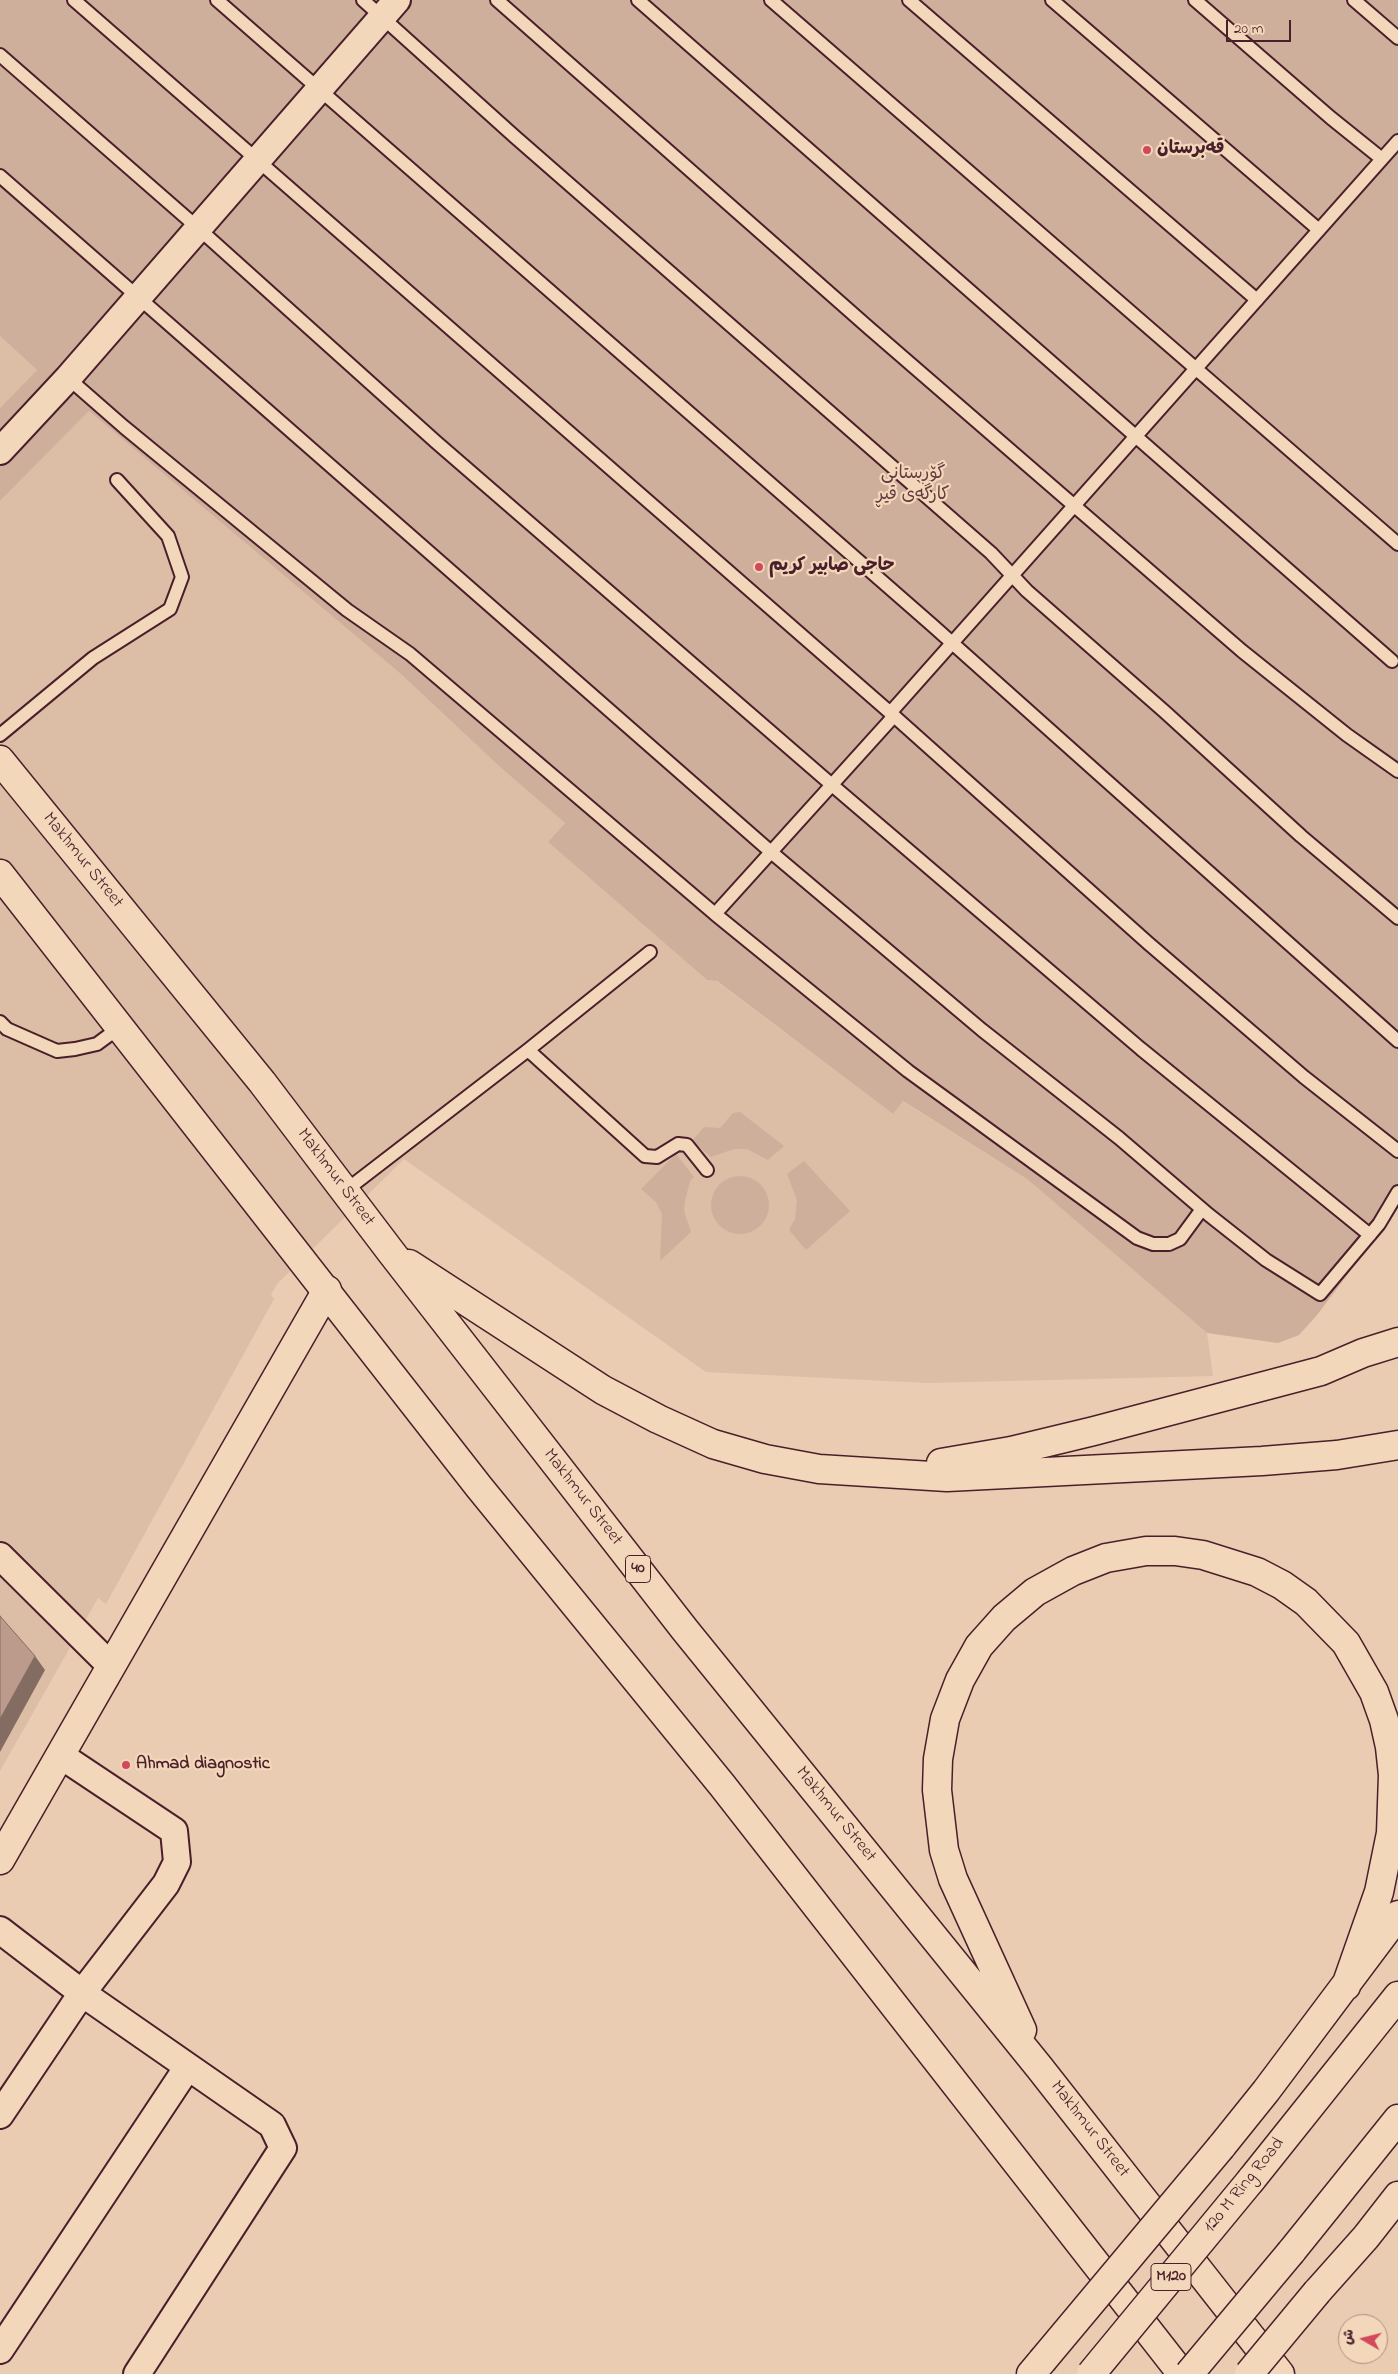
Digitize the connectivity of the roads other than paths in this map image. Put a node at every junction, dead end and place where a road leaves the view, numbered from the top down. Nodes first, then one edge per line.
1 (74, 0) edge
2 (217, 0) edge
3 (498, 0) edge
4 (638, 0) edge
5 (771, 0) edge
6 (909, 0) edge
7 (1052, 0) edge
8 (1195, 0) edge
9 (1354, 0) edge
10 (381, 6) edge
11 (1398, 38) edge
12 (0, 55) edge
13 (319, 90) junction
14 (1396, 148) edge
15 (1382, 159) junction
16 (258, 160) junction
17 (0, 176) edge
18 (198, 228) junction
19 (1319, 230) junction
20 (138, 298) junction
21 (1256, 300) junction
22 (1196, 369) junction
23 (68, 378) junction
24 (1135, 437) junction
25 (0, 451) edge
26 (117, 480) dead end
27 (1074, 506) junction
28 (1398, 544) edge
29 (1011, 576) junction
30 (952, 643) junction
31 (1392, 661) dead end
32 (892, 715) junction
33 (0, 735) edge
34 (0, 760) edge
35 (1398, 772) edge
36 (832, 785) junction
37 (771, 852) junction
38 (0, 874) edge
39 (714, 914) junction
40 (1398, 918) edge
41 (650, 952) dead end
42 (0, 1022) edge
43 (120, 1027) junction
44 (1398, 1041) edge
45 (528, 1050) junction
46 (1398, 1152) edge
47 (707, 1170) dead end
48 (345, 1191) junction
49 (1398, 1192) edge
50 (1202, 1209) junction
51 (1370, 1235) junction
52 (391, 1252) junction
53 (327, 1290) junction
54 (1398, 1342) edge
55 (1398, 1356) edge
56 (1320, 1371) junction
57 (1398, 1445) edge
58 (852, 1471) junction
59 (0, 1556) edge
60 (111, 1666) junction
61 (60, 1755) junction
62 (0, 1860) edge
63 (1398, 1915) edge
64 (0, 1930) edge
65 (1346, 1986) junction
66 (82, 1993) junction
67 (1398, 1996) edge
68 (1039, 2067) junction
69 (187, 2068) junction
70 (0, 2116) edge
71 (1398, 2119) edge
72 (1394, 2204) edge
73 (0, 2350) edge
74 (1037, 2367) edge
75 (137, 2374) edge
76 (1091, 2374) edge
77 (1182, 2374) edge
78 (1189, 2374) edge
79 (1249, 2374) edge
80 (1280, 2374) edge

1 - 16 lane
2 - 13 lane
3 - 27 lane
4 - 24 lane
5 - 22 lane
6 - 21 lane
7 - 19 lane
8 - 15 lane
9 - 11 lane
10 - 13 street
10 - 29 lane
12 - 18 lane
13 - 16 street
13 - 30 lane
14 - 15 lane
15 - 19 lane
16 - 18 street
16 - 32 lane
17 - 20 lane
18 - 20 street
18 - 36 lane
19 - 21 lane
20 - 23 street
20 - 37 lane
21 - 22 lane
22 - 24 lane
22 - 28 lane
23 - 25 street
23 - 39 lane
24 - 27 lane
24 - 31 lane
26 - 33 lane
27 - 29 lane
27 - 35 lane
29 - 30 lane
29 - 40 lane
30 - 32 lane
30 - 44 lane
32 - 36 lane
32 - 46 lane
34 - 48 main road, Makhmur Street / 40
36 - 37 lane
36 - 51 lane
37 - 39 lane
37 - 50 lane
38 - 43 main road
39 - 50 lane
41 - 45 lane
42 - 43 lane
43 - 53 main road
45 - 47 lane
45 - 48 lane
48 - 52 main road, Makhmur Street / 40
49 - 51 lane
50 - 51 lane
52 - 58 main road
52 - 68 main road, Makhmur Street / 40
53 - 60 main road
53 - 77 main road
54 - 56 main road
55 - 56 main road
56 - 58 main road
57 - 58 main road
59 - 60 street
60 - 61 main road
61 - 62 main road
61 - 66 street
63 - 65 main road
64 - 66 street
65 - 68 main road
65 - 74 main road, bridge
66 - 69 street
66 - 70 street
67 - 76 main road, 120 M Ring Road / M120, bridge
68 - 80 main road, Makhmur Street / 40
69 - 73 street
69 - 75 street
71 - 78 main road, bridge
72 - 79 main road, bridge

